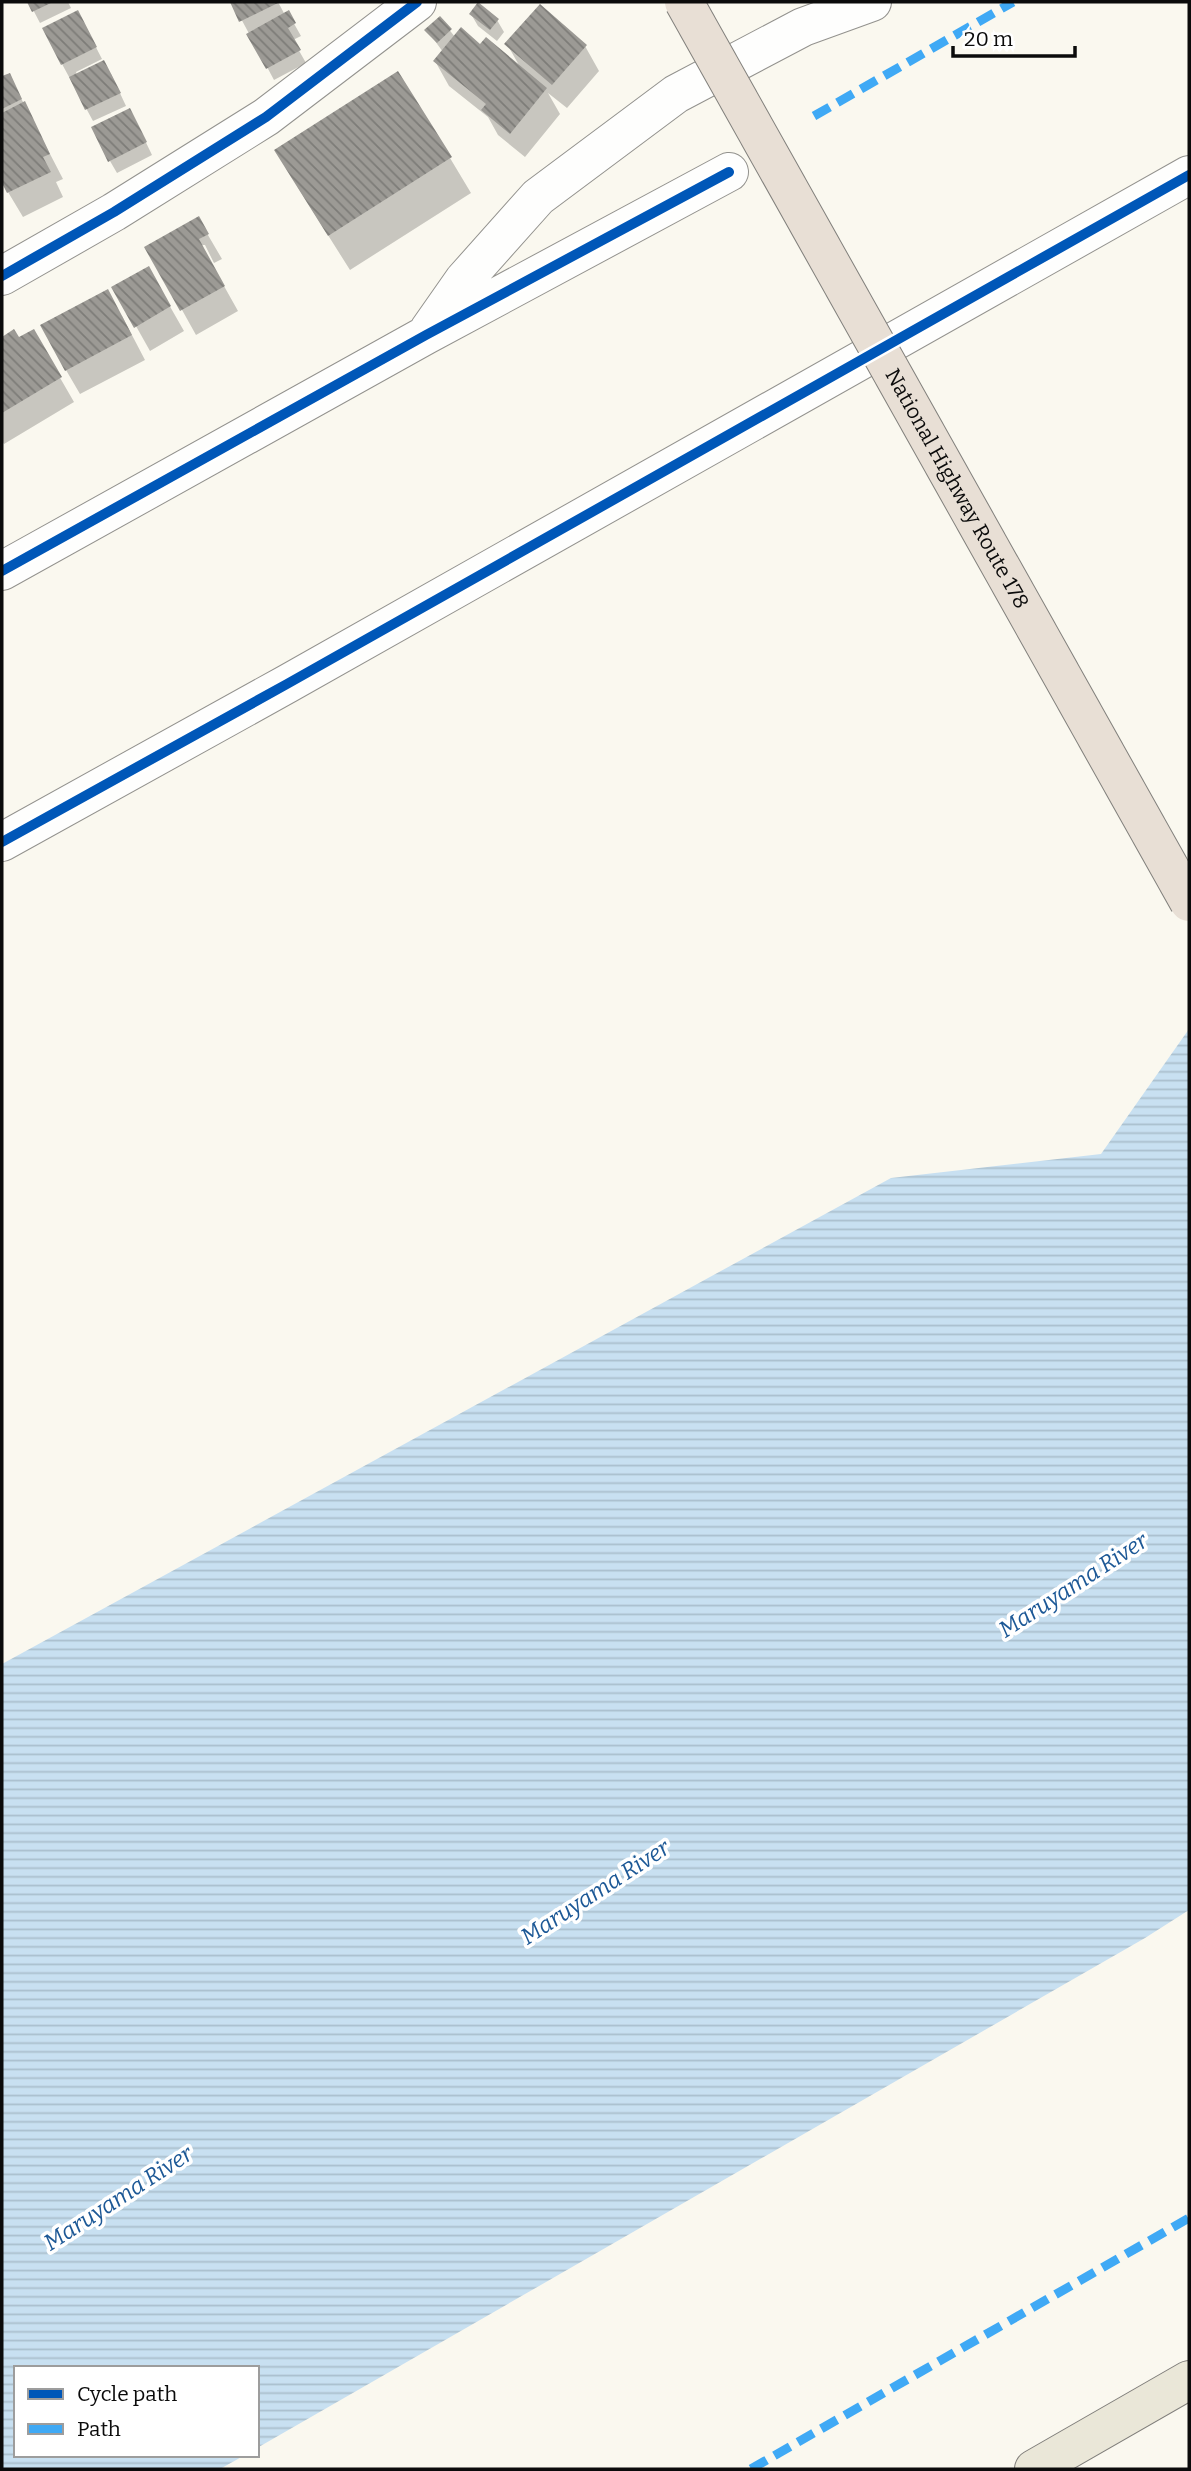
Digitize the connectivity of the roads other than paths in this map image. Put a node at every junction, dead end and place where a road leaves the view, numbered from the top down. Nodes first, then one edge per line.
1 (684, 2) edge
2 (872, 2) edge
3 (394, 10) edge
4 (729, 172) dead end
5 (1189, 175) edge
6 (2, 276) edge
7 (426, 335) junction
8 (2, 571) edge
9 (2, 842) edge
10 (1189, 902) edge
11 (1189, 2380) edge
12 (1034, 2469) edge

1 - 10 highway, National Highway Route 178, bridge
2 - 7 street
3 - 6 street
4 - 7 street
5 - 9 street
7 - 8 street
11 - 12 main road

